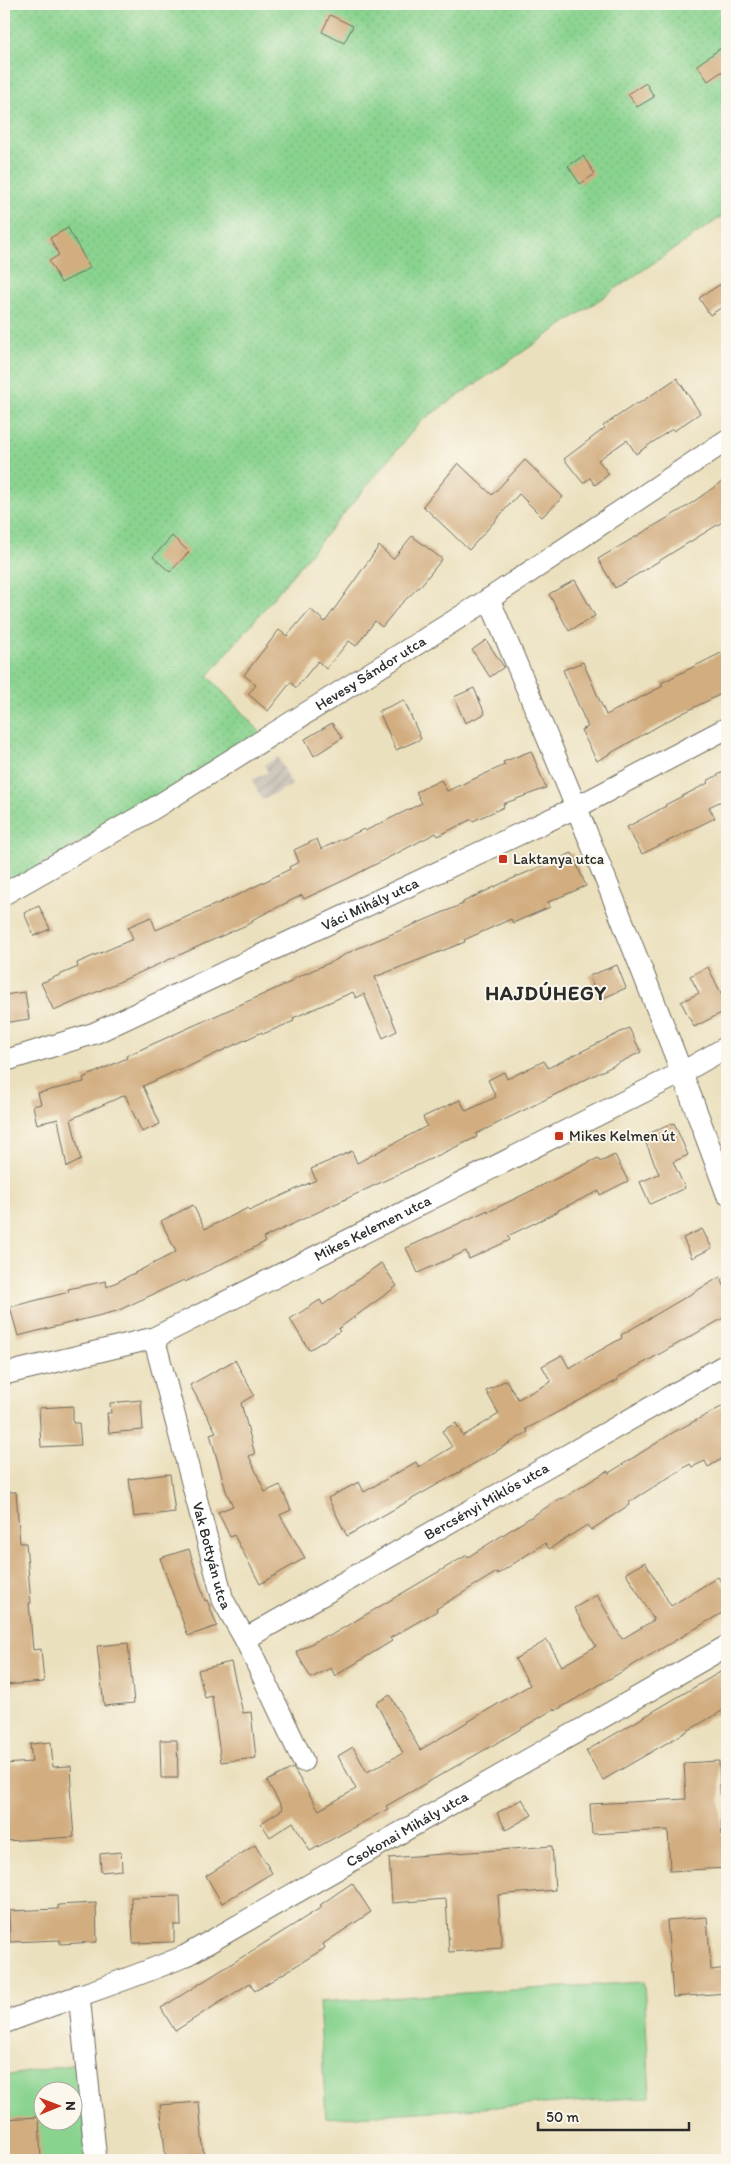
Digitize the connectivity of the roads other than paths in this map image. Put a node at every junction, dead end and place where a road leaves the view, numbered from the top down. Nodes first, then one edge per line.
1 (727, 440) edge
2 (489, 599) junction
3 (727, 728) edge
4 (577, 807) junction
5 (4, 894) edge
6 (727, 1047) edge
7 (4, 1061) edge
8 (683, 1072) junction
9 (727, 1194) edge
10 (154, 1338) junction
11 (727, 1364) edge
12 (4, 1374) edge
13 (245, 1639) junction
14 (727, 1646) edge
15 (303, 1760) dead end
16 (79, 1995) junction
17 (4, 2023) edge
18 (96, 2160) edge

1 - 2 street, Hevesy Sándor utca
2 - 4 street
2 - 5 street, Hevesy Sándor utca
3 - 4 street, Váci Mihály utca
4 - 7 street, Váci Mihály utca
4 - 8 street
6 - 8 street, Mikes Kelemen utca
8 - 9 street
8 - 10 street, Mikes Kelemen utca
10 - 12 street, Mikes Kelemen utca
10 - 13 street, Vak Bottyán utca
11 - 13 street, Bercsényi Miklós utca
13 - 15 street, Vak Bottyán utca
14 - 16 street, Csokonai Mihály utca
16 - 17 street, Csokonai Mihály utca
16 - 18 street

